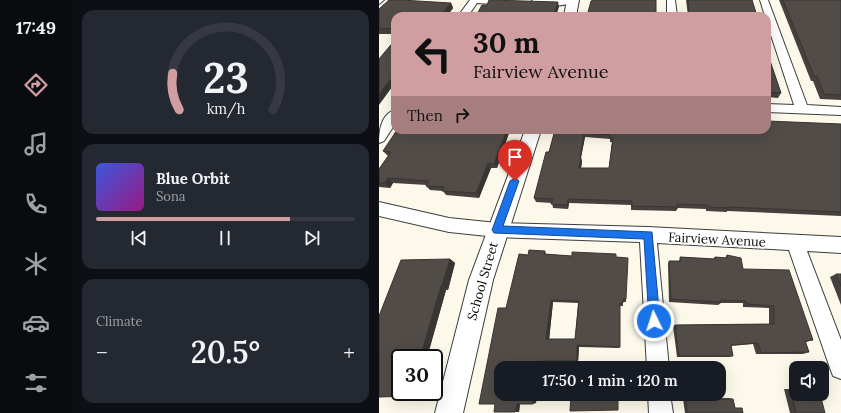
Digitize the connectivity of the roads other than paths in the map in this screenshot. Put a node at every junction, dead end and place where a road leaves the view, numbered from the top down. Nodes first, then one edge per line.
1 (474, 0) edge
2 (573, 0) edge
3 (671, 0) edge
4 (764, 0) edge
5 (516, 2) edge
6 (530, 2) edge
7 (466, 12) edge
8 (571, 12) edge
9 (672, 12) edge
10 (768, 12) edge
11 (771, 20) edge
12 (771, 108) edge
13 (802, 109) junction
14 (841, 111) edge
15 (391, 120) edge
16 (532, 134) edge
17 (379, 138) edge
18 (379, 209) edge
19 (497, 230) junction
20 (648, 235) junction
21 (795, 243) junction
22 (841, 244) edge
23 (657, 361) edge
24 (841, 368) edge
25 (660, 401) edge
26 (449, 413) edge
27 (661, 413) edge

1 - 5 street
1 - 7 street
2 - 6 street
2 - 8 street
3 - 9 street
4 - 10 street
11 - 13 street
12 - 13 street
13 - 14 street
15 - 17 street
16 - 19 street, School Street
18 - 19 street, Fairview Avenue
19 - 20 street, Fairview Avenue
19 - 26 street, School Street
20 - 21 street, Fairview Avenue
20 - 23 street
21 - 22 street, Fairview Avenue
21 - 24 street
25 - 27 street

